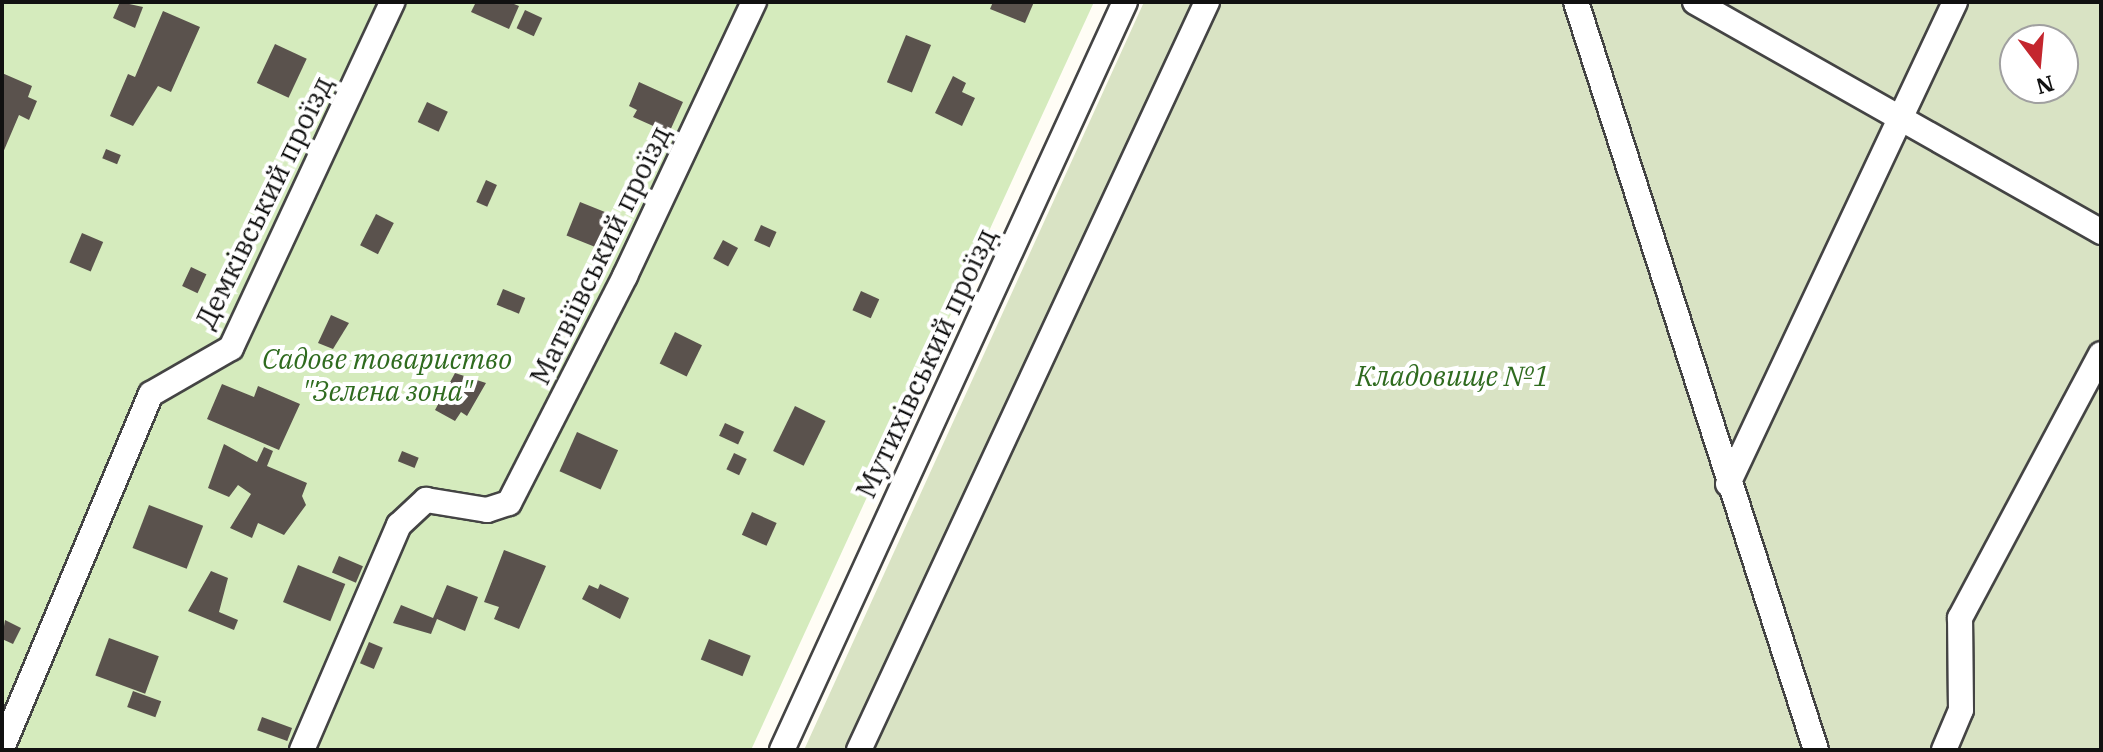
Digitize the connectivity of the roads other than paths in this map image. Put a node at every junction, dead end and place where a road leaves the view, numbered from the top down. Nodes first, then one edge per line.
1 (392, 2) edge
2 (754, 2) edge
3 (1125, 2) edge
4 (1207, 2) edge
5 (1576, 2) edge
6 (1695, 2) edge
7 (1955, 2) edge
8 (1903, 120) junction
9 (2101, 232) edge
10 (2101, 354) edge
11 (1728, 484) junction
12 (2, 748) edge
13 (302, 750) edge
14 (782, 750) edge
15 (859, 750) edge
16 (1816, 750) edge
17 (1944, 750) edge

1 - 12 lane, Демківський проїзд
2 - 13 lane, Матвіївський проїзд
3 - 14 lane, Мутихівський проїзд
4 - 15 lane
5 - 11 lane
6 - 8 lane
7 - 8 lane
8 - 9 lane
8 - 11 lane
10 - 17 lane
11 - 16 lane

